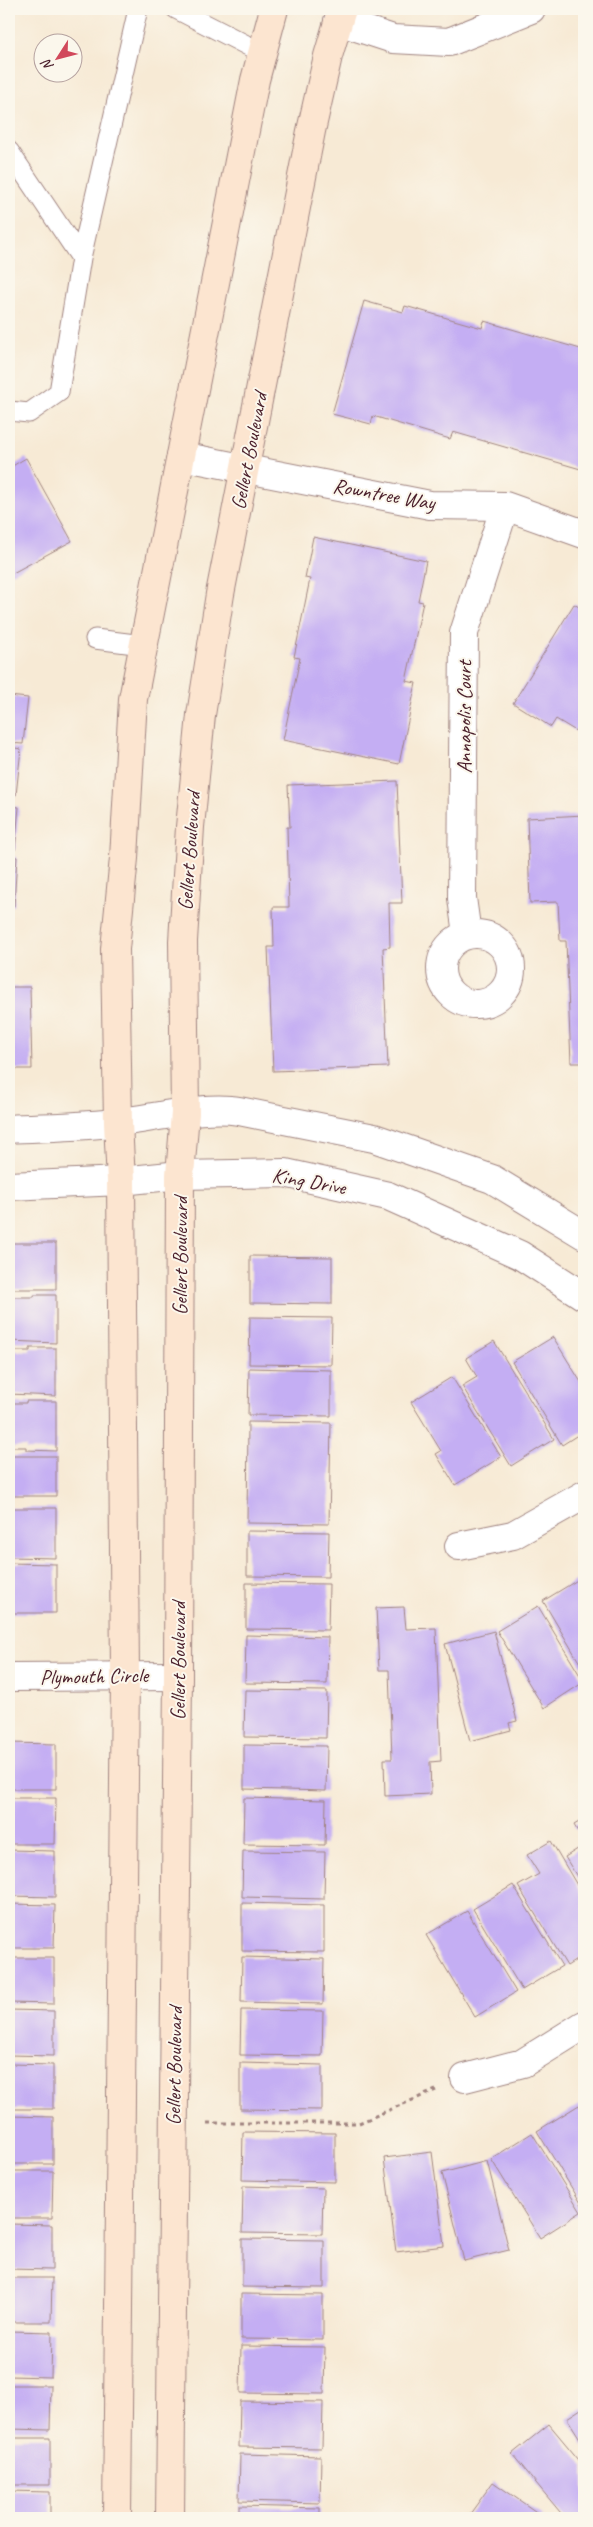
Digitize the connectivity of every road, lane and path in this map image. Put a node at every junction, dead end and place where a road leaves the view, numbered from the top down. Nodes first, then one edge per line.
1 (138, 9) edge
2 (176, 9) edge
3 (274, 9) edge
4 (531, 9) edge
5 (340, 15) edge
6 (262, 53) junction
7 (9, 151) edge
8 (81, 258) junction
9 (9, 411) edge
10 (181, 456) junction
11 (246, 468) junction
12 (506, 506) junction
13 (584, 534) edge
14 (95, 639) dead end
15 (143, 644) junction
16 (467, 934) dead end
17 (185, 1113) junction
18 (118, 1122) junction
19 (9, 1129) edge
20 (180, 1175) junction
21 (121, 1181) junction
22 (9, 1186) edge
23 (584, 1235) edge
24 (584, 1296) edge
25 (584, 1495) edge
26 (459, 1546) dead end
27 (126, 1675) junction
28 (178, 1676) junction
29 (9, 1677) edge
30 (584, 2025) edge
31 (465, 2078) joint
32 (174, 2123) junction
33 (117, 2518) edge
34 (170, 2518) edge

1 - 8 lane
2 - 6 lane
3 - 6 main road
4 - 5 street
5 - 11 main road, Gellert Boulevard
6 - 10 main road
7 - 8 lane
8 - 9 lane
10 - 11 street, Rowntree Way
10 - 15 main road
11 - 12 street, Rowntree Way
11 - 17 main road, Gellert Boulevard
12 - 13 street, Rowntree Way
12 - 16 street, Annapolis Court
14 - 15 lane
15 - 18 main road
17 - 18 street
17 - 20 main road, Gellert Boulevard
17 - 23 street
18 - 19 street
18 - 21 main road
20 - 21 street, King Drive
20 - 24 street, King Drive
20 - 28 main road, Gellert Boulevard
21 - 22 street, King Drive
21 - 27 main road
25 - 26 street
27 - 28 street, Plymouth Circle
27 - 29 street, Plymouth Circle
27 - 33 main road
28 - 32 main road, Gellert Boulevard
30 - 31 street
31 - 32 path
32 - 34 main road, Gellert Boulevard

